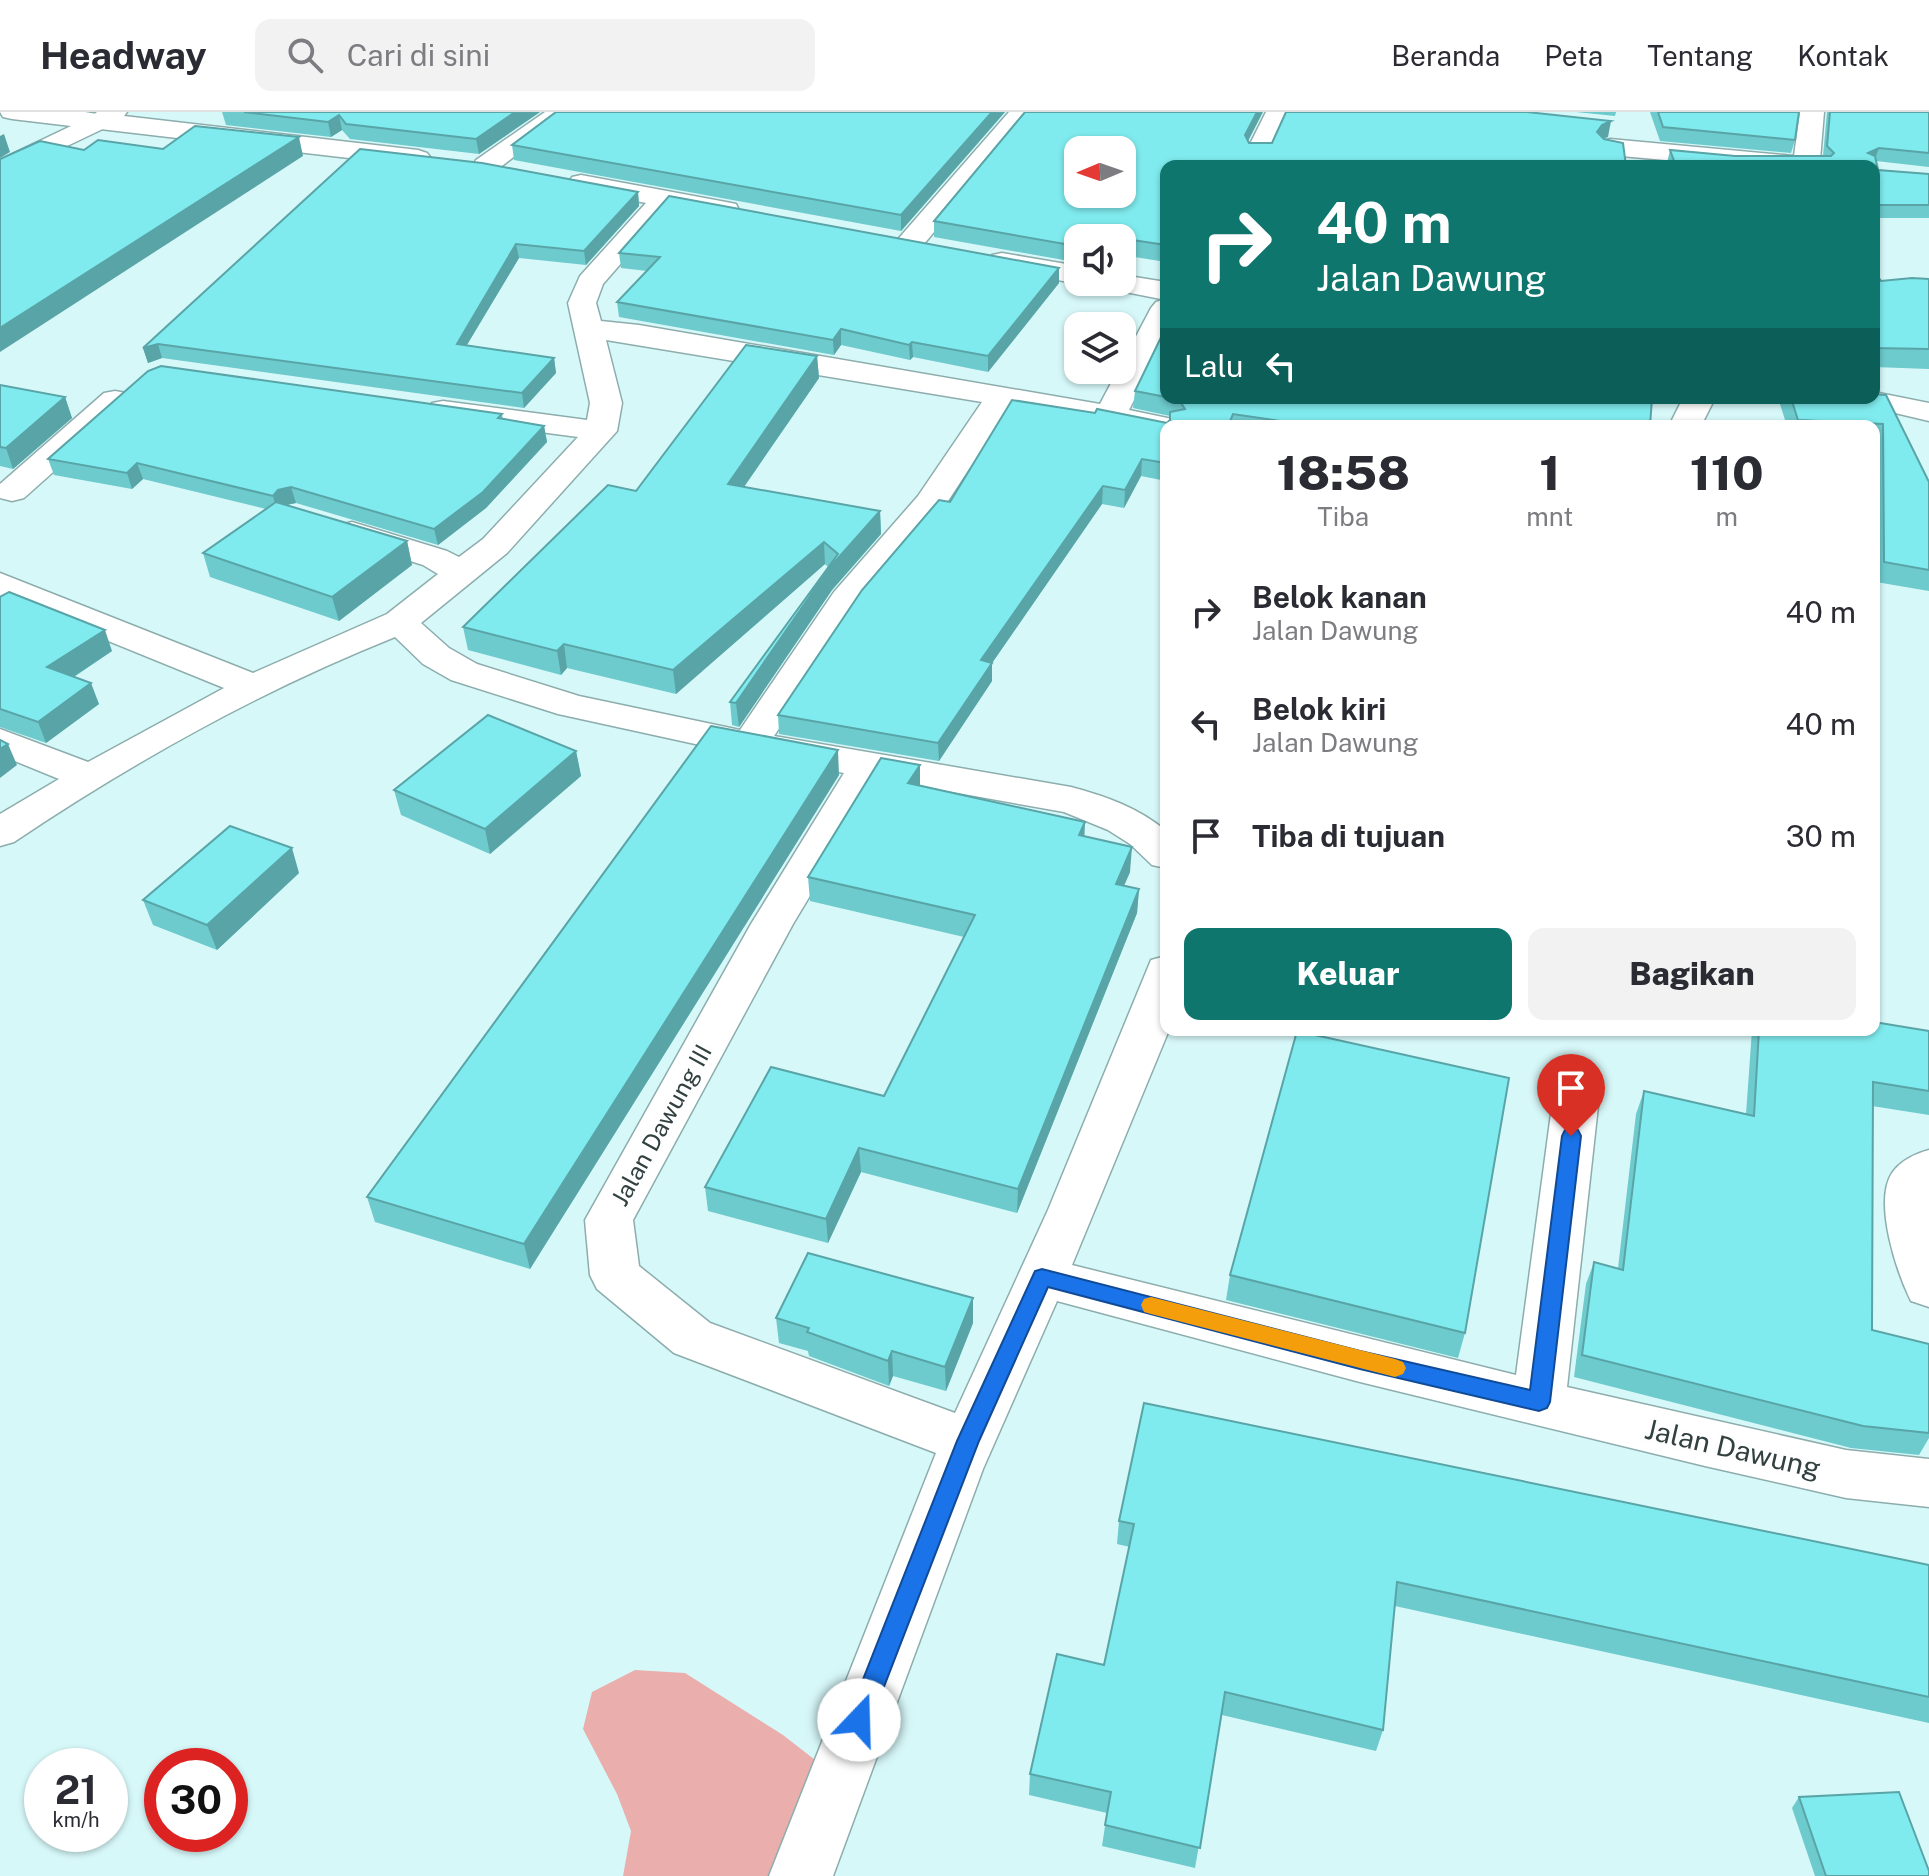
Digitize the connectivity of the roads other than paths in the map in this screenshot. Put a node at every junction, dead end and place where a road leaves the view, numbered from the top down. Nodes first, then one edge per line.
1 (12, 112) edge
2 (561, 112) edge
3 (1022, 112) edge
4 (1278, 112) edge
5 (1812, 112) edge
6 (108, 116) edge
7 (1606, 141) edge
8 (1259, 152) edge
9 (1764, 160) edge
10 (1807, 160) edge
11 (485, 166) junction
12 (0, 170) edge
13 (515, 171) edge
14 (560, 179) edge
15 (664, 199) junction
16 (754, 216) edge
17 (940, 250) edge
18 (971, 256) edge
19 (1064, 273) edge
20 (1136, 286) edge
21 (1160, 290) edge
22 (1160, 319) edge
23 (587, 329) junction
24 (140, 378) edge
25 (1001, 398) junction
26 (1880, 402) edge
27 (415, 406) edge
28 (1929, 412) edge
29 (1110, 415) junction
30 (1160, 426) edge
31 (601, 431) junction
32 (4, 493) edge
33 (324, 524) edge
34 (462, 573) junction
35 (0, 584) edge
36 (400, 622) junction
37 (252, 686) junction
38 (0, 741) edge
39 (750, 744) junction
40 (868, 766) junction
41 (91, 777) junction
42 (0, 833) edge
43 (1160, 848) edge
44 (1160, 989) edge
45 (1575, 1106) dead end
46 (1929, 1168) edge
47 (1042, 1277) junction
48 (1929, 1287) edge
49 (1539, 1402) junction
50 (968, 1441) junction
51 (1929, 1483) edge
52 (801, 1876) edge

1 - 6 street
2 - 11 street
3 - 17 street
4 - 8 street
5 - 10 street
6 - 11 street
6 - 12 street
7 - 9 street
11 - 13 street
14 - 15 street
15 - 16 street
15 - 23 street
18 - 19 street
20 - 21 street
22 - 29 street
23 - 25 street
23 - 31 street
24 - 32 street
25 - 29 street
25 - 39 street
26 - 28 street
27 - 31 street
29 - 30 street
31 - 34 street
33 - 34 street
34 - 36 street
35 - 37 street
36 - 37 street
36 - 39 street
37 - 41 street
38 - 41 street
39 - 40 street
40 - 43 street
40 - 50 street, Jalan Dawung III
41 - 42 street
44 - 47 street
45 - 49 street
46 - 48 street
47 - 49 street, Jalan Dawung
47 - 50 street
49 - 51 street, Jalan Dawung
50 - 52 street

